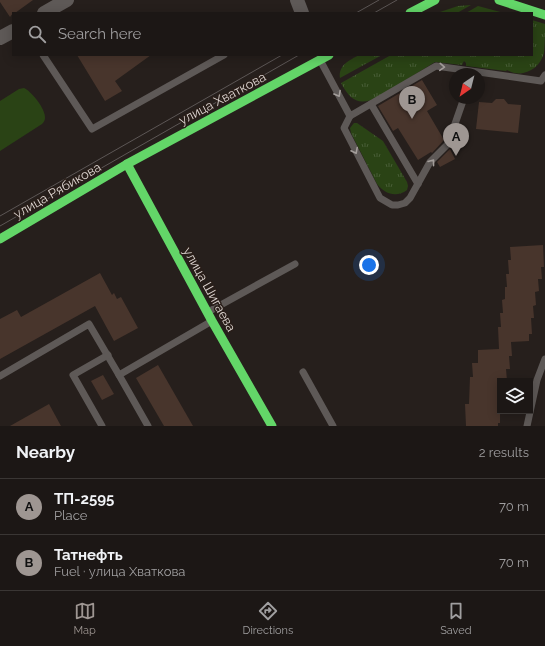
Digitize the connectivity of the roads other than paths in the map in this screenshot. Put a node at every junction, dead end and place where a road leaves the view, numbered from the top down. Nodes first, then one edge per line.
1 (67, 0) edge
2 (435, 0) edge
3 (499, 0) edge
4 (46, 12) edge
5 (412, 12) edge
6 (545, 15) edge
7 (12, 32) edge
8 (0, 38) edge
9 (44, 56) edge
10 (222, 56) edge
11 (322, 57) edge
12 (449, 69) edge
13 (485, 75) edge
14 (545, 75) edge
15 (371, 104) junction
16 (462, 104) edge
17 (350, 116) junction
18 (127, 164) junction
19 (418, 184) junction
20 (0, 239) edge
21 (295, 264) dead end
22 (208, 312) junction
23 (212, 321) junction
24 (108, 355) junction
25 (545, 359) edge
26 (303, 372) dead end
27 (119, 375) junction
28 (0, 376) edge
29 (102, 426) edge
30 (148, 426) edge
31 (272, 426) edge
32 (333, 426) edge
33 (527, 426) edge

1 - 4 street
2 - 5 main road
3 - 6 main road
7 - 8 street
9 - 10 lane
11 -> 17 lane
11 - 18 main road, улица Хваткова
15 -> 12 lane
13 - 14 lane
15 - 17 lane
15 - 19 lane
19 -> 16 lane
17 -> 19 lane
18 - 20 main road, улица Рябикова
18 - 22 main road, улица Шигаева
21 - 22 lane
22 - 23 main road, улица Шигаева
23 - 27 lane
23 - 31 main road, улица Шигаева
24 - 27 lane
24 - 28 lane
24 - 29 lane
25 - 33 lane
26 - 32 lane
27 - 30 lane

